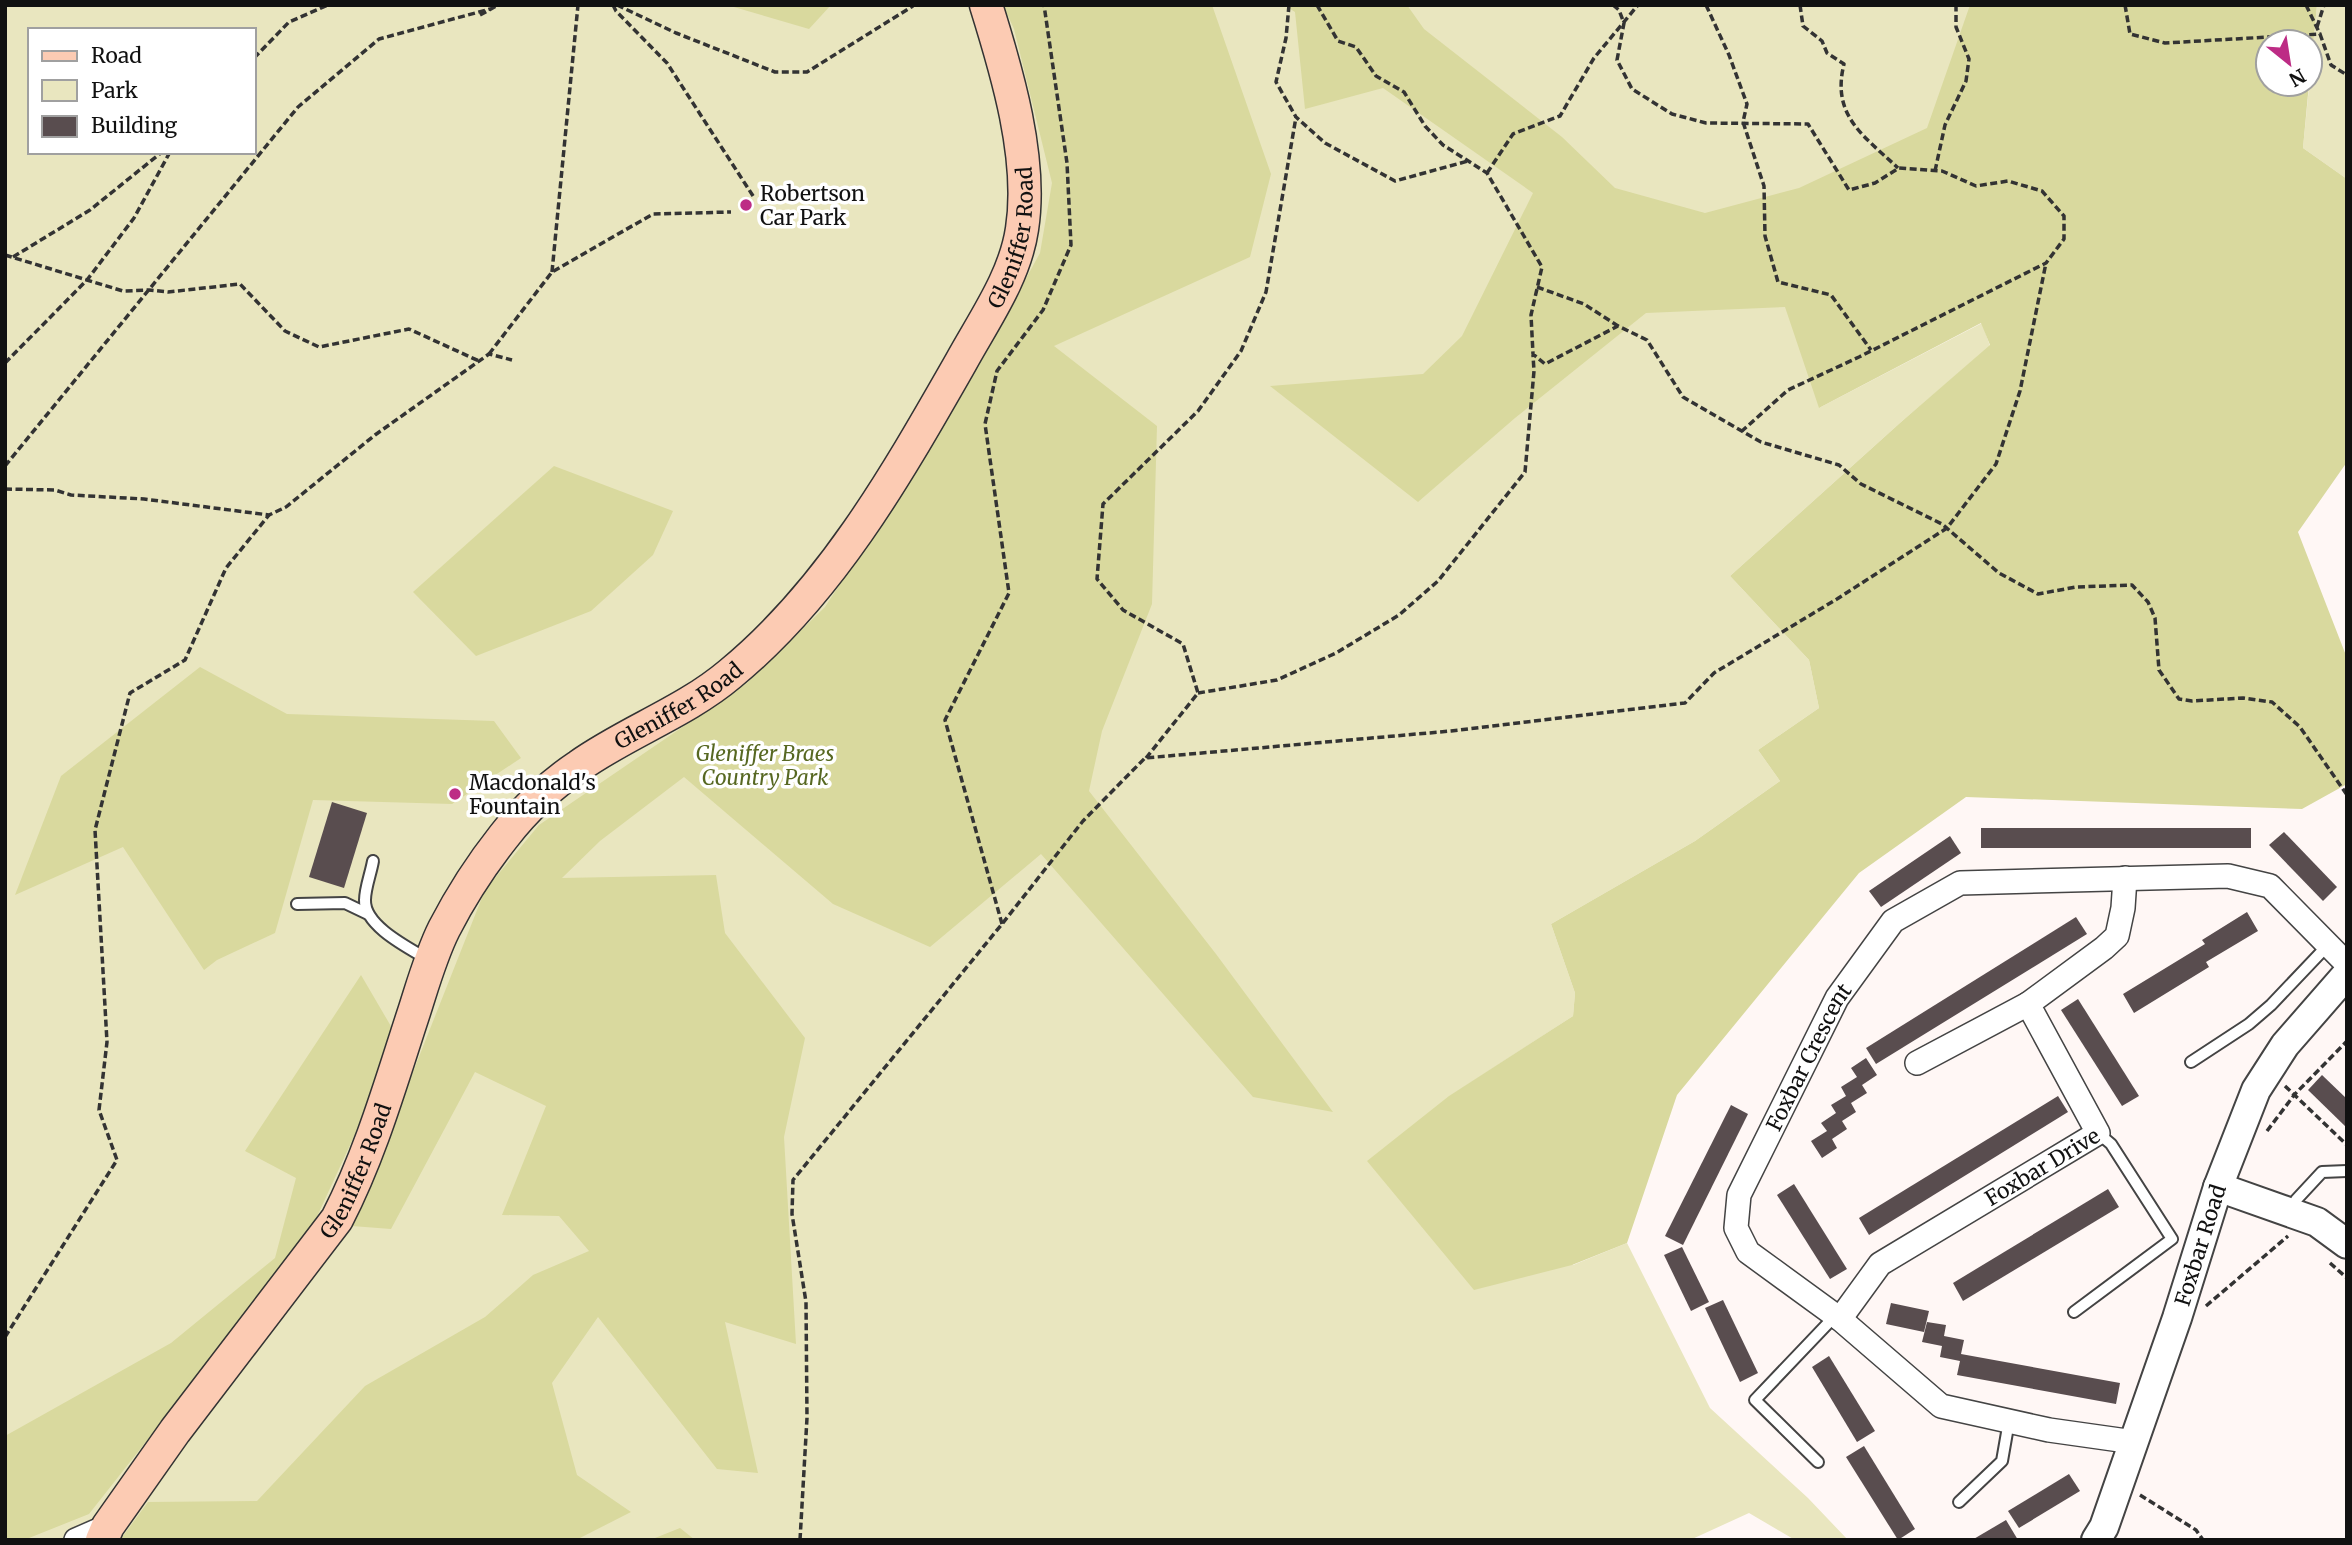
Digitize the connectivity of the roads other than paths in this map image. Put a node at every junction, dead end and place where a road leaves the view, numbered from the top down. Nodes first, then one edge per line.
1 (986, 5) edge
2 (373, 861) dead end
3 (2124, 878) junction
4 (297, 904) dead end
5 (368, 914) junction
6 (2328, 945) junction
7 (431, 962) junction
8 (2347, 964) edge
9 (2347, 974) edge
10 (2028, 1004) junction
11 (1917, 1062) dead end
12 (2191, 1062) dead end
13 (2098, 1133) junction
14 (2347, 1171) edge
15 (2218, 1187) junction
16 (2304, 1217) junction
17 (2347, 1244) edge
18 (2074, 1312) dead end
19 (1838, 1317) junction
20 (2009, 1421) junction
21 (2134, 1443) junction
22 (1818, 1462) dead end
23 (1959, 1502) dead end
24 (105, 1533) edge
25 (76, 1540) edge
26 (2096, 1540) edge

1 - 7 main road, Gleniffer Road
2 - 5 lane
3 - 6 street, Foxbar Crescent
3 - 10 street
3 - 19 street, Foxbar Crescent
4 - 5 lane
5 - 7 lane
6 - 8 street, Foxbar Crescent
6 - 12 lane
7 - 24 main road, Gleniffer Road
9 - 15 street, Foxbar Road
10 - 11 street
10 - 13 street, Foxbar Drive
13 - 18 lane
13 - 19 street, Foxbar Drive
14 - 16 lane
15 - 16 street
15 - 21 street, Foxbar Road
16 - 17 street
19 - 20 street, Foxbar Crescent
19 - 22 lane
20 - 21 street, Foxbar Crescent
20 - 23 lane
21 - 26 street, Foxbar Road
24 - 25 street

